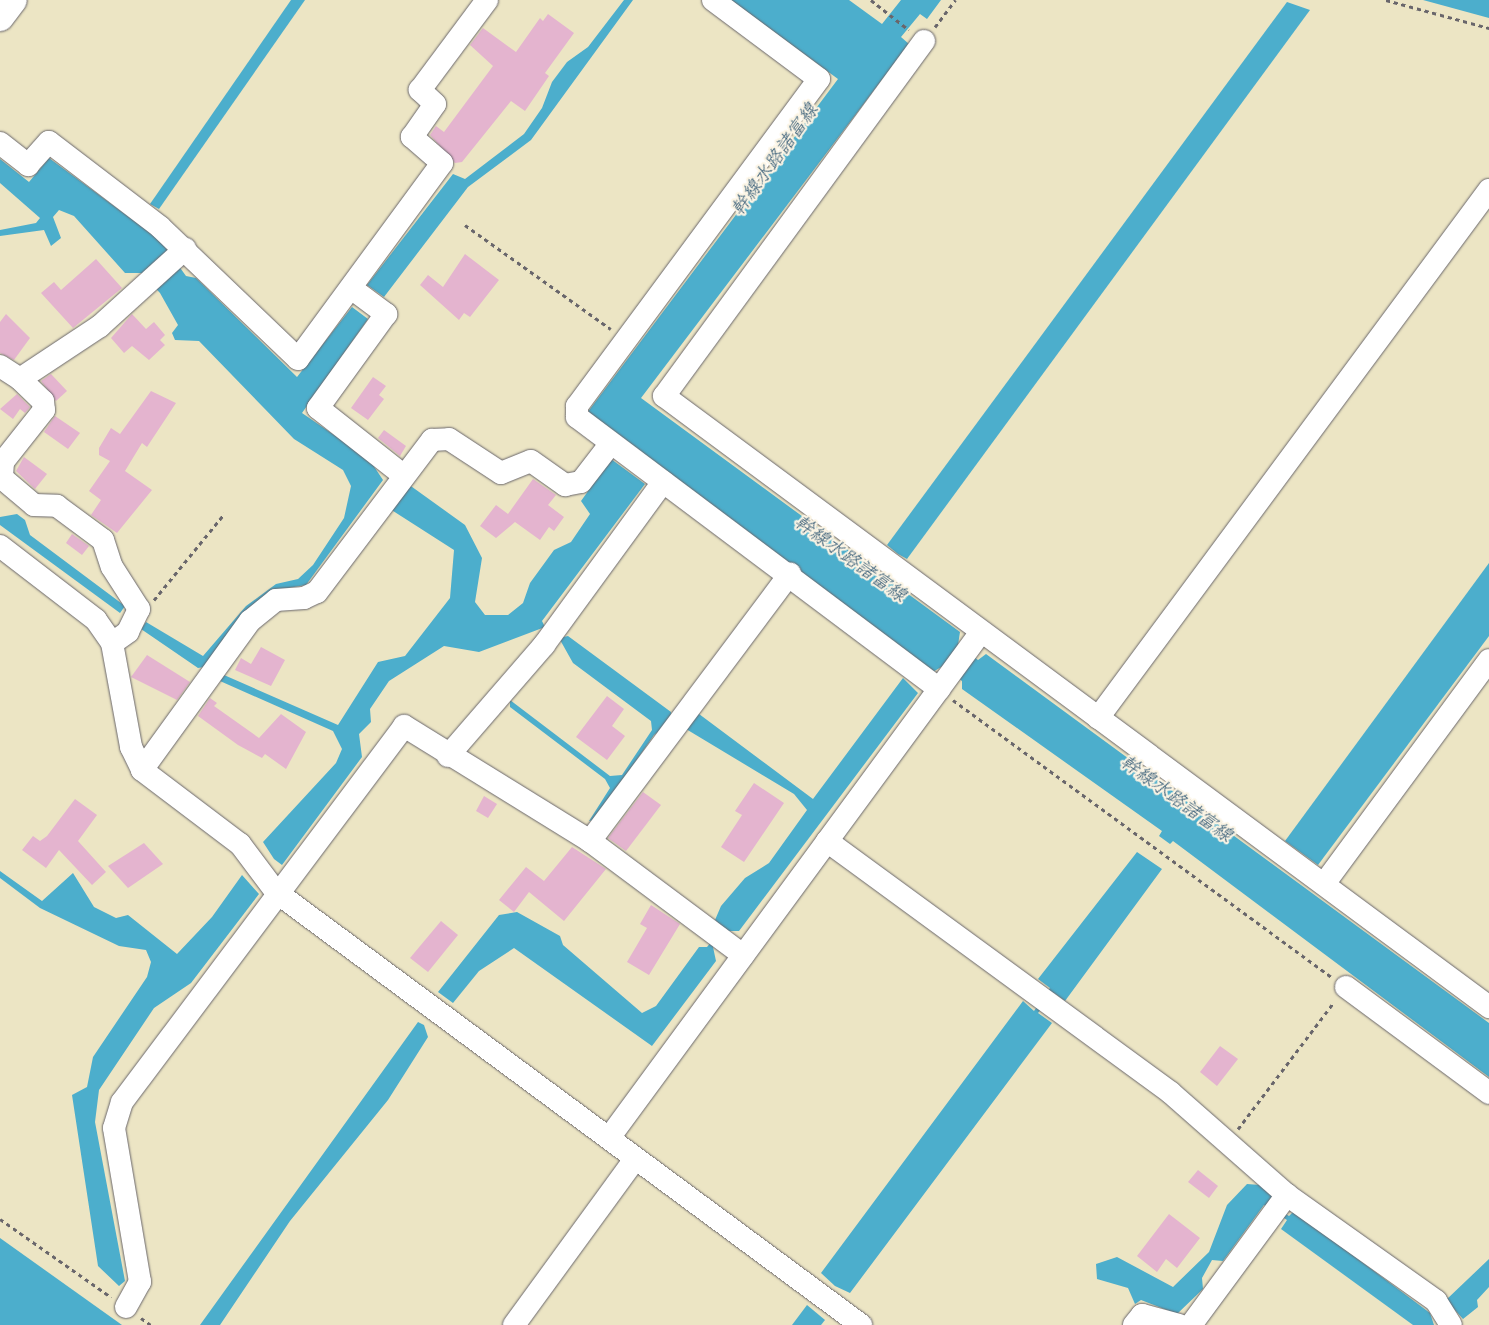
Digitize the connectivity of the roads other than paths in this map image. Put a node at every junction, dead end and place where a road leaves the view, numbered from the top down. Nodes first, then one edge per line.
1 (14, 0) edge
2 (487, 0) edge
3 (713, 0) edge
4 (0, 17) edge
5 (917, 36) road end
6 (0, 143) edge
7 (1489, 190) edge
8 (185, 250) junction
9 (351, 288) junction
10 (0, 366) edge
11 (20, 379) junction
12 (611, 443) junction
13 (403, 475) junction
14 (663, 482) junction
15 (0, 546) edge
16 (790, 574) junction
17 (976, 640) junction
18 (112, 643) junction
19 (1489, 660) edge
20 (944, 683) junction
21 (1098, 718) junction
22 (448, 756) junction
23 (142, 770) junction
24 (590, 841) junction
25 (827, 841) junction
26 (1324, 884) junction
27 (276, 892) junction
28 (743, 955) junction
29 (1346, 987) road end
30 (1489, 1007) edge
31 (1489, 1093) edge
32 (609, 1138) junction
33 (636, 1159) junction
34 (1280, 1206) junction
35 (126, 1307) road end
36 (1448, 1321) edge
37 (514, 1325) edge
38 (861, 1325) edge
39 (1134, 1325) edge
40 (1179, 1325) edge
41 (1191, 1325) edge

1 - 4 main road
2 - 9 street
3 - 12 street
5 - 17 street
6 - 8 street
7 - 21 street
8 - 9 street
8 - 11 street
9 - 13 street
10 - 11 street
11 - 18 street
12 - 13 street
12 - 14 street
13 - 23 street
14 - 16 street
14 - 22 street
15 - 18 street
16 - 20 street
16 - 24 street
17 - 20 street
17 - 21 street
18 - 23 street
19 - 26 street
20 - 25 street
21 - 26 street
22 - 24 street
22 - 27 street
23 - 27 street
24 - 28 street
25 - 28 street
25 - 34 street
26 - 30 street
27 - 32 street
27 - 35 street
28 - 32 street
29 - 31 street
32 - 33 street
33 - 37 street
33 - 38 street
34 - 36 street
34 - 41 street
39 - 40 street

